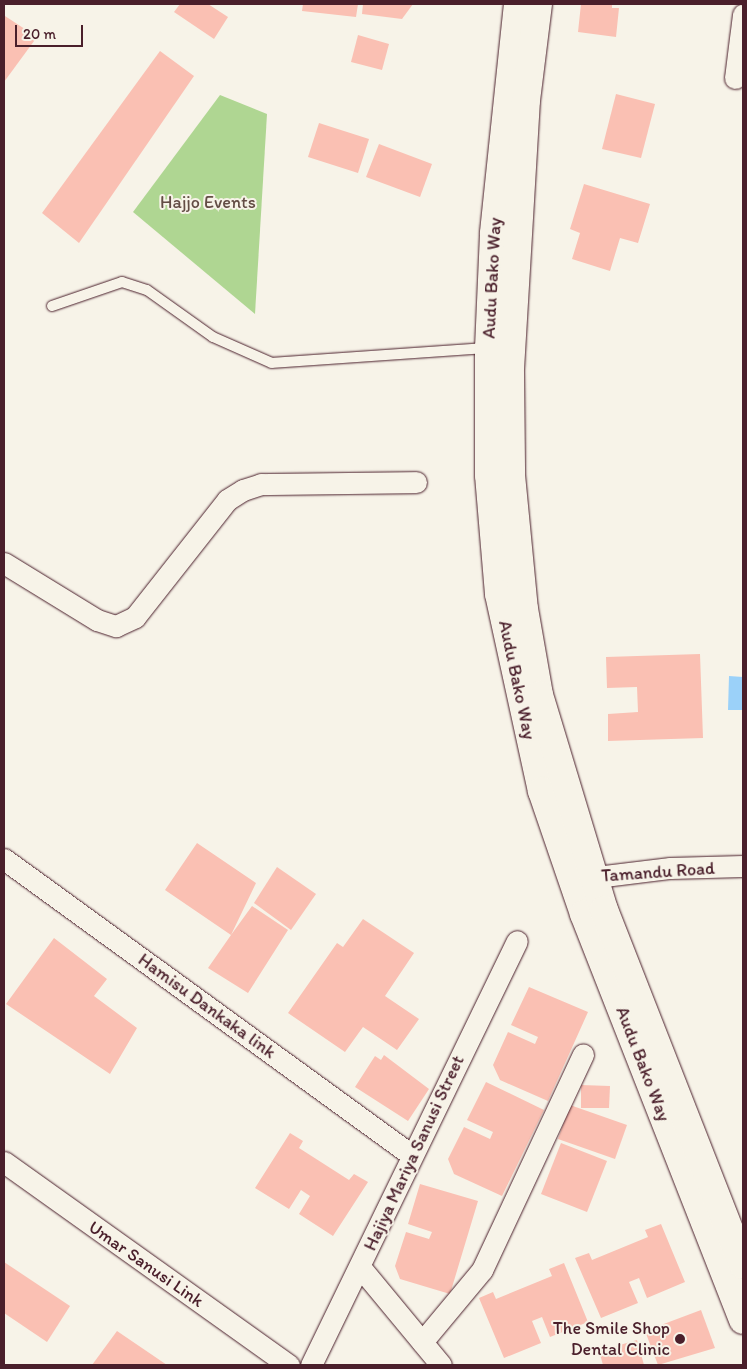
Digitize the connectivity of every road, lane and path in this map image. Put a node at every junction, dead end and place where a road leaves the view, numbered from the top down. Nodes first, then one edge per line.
1 (518, 4) edge
2 (538, 4) edge
3 (743, 15) edge
4 (735, 78) dead end
5 (52, 306) dead end
6 (489, 348) junction
7 (416, 482) dead end
8 (5, 565) edge
9 (4, 859) edge
10 (743, 866) edge
11 (583, 879) junction
12 (517, 941) dead end
13 (583, 1054) dead end
14 (410, 1154) junction
15 (4, 1162) edge
16 (743, 1264) edge
17 (360, 1267) junction
18 (743, 1320) edge
19 (422, 1342) junction
20 (289, 1365) edge
21 (311, 1365) edge
22 (441, 1365) edge

1 - 6 main road, Audu Bako Way
2 - 11 main road, Audu Bako Way
3 - 4 street
5 - 6 lane
6 - 11 main road, Audu Bako Way
7 - 8 street
9 - 14 street, Hamisu Dankaka link
10 - 11 street, Tamandu Road
11 - 16 main road, Audu Bako Way
11 - 18 main road, Audu Bako Way
12 - 14 street, Hajiya Mariya Sanusi Street
13 - 19 street
14 - 17 street, Hajiya Mariya Sanusi Street
15 - 20 street, Umar Sanusi Link
17 - 19 street
17 - 21 street, Hajiya Mariya Sanusi Street
19 - 22 street

